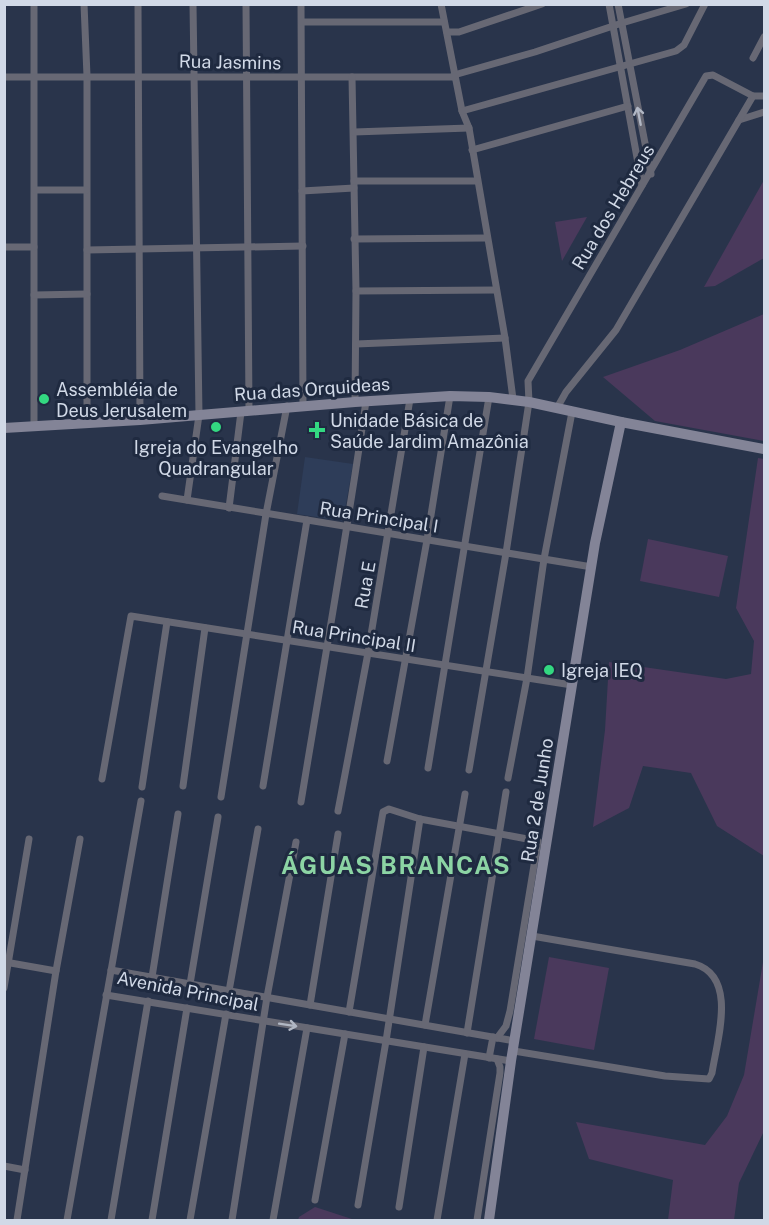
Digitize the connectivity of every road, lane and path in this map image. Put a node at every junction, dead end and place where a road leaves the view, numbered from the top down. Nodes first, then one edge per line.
1 (34, 4) edge
2 (84, 4) edge
3 (138, 4) edge
4 (193, 4) edge
5 (246, 4) edge
6 (301, 4) edge
7 (441, 4) edge
8 (542, 4) edge
9 (609, 4) edge
10 (618, 4) edge
11 (686, 4) edge
12 (705, 4) edge
13 (302, 22) junction
14 (444, 22) junction
15 (622, 23) junction
16 (613, 26) junction
17 (447, 32) junction
18 (765, 37) edge
19 (753, 58) dead end
20 (629, 64) junction
21 (621, 67) junction
22 (139, 75) junction
23 (34, 76) junction
24 (87, 76) junction
25 (194, 76) junction
26 (455, 76) junction
27 (4, 77) edge
28 (351, 77) junction
29 (245, 78) junction
30 (301, 78) junction
31 (753, 96) junction
32 (765, 96) edge
33 (628, 106) junction
34 (462, 111) junction
35 (765, 112) edge
36 (739, 120) junction
37 (469, 128) junction
38 (354, 132) junction
39 (472, 150) junction
40 (651, 174) junction
41 (477, 181) junction
42 (354, 185) junction
43 (642, 185) junction
44 (35, 190) junction
45 (86, 190) junction
46 (302, 191) junction
47 (487, 238) junction
48 (354, 239) junction
49 (303, 246) junction
50 (4, 247) edge
51 (34, 247) junction
52 (248, 247) junction
53 (195, 248) junction
54 (140, 249) junction
55 (87, 250) junction
56 (496, 290) junction
57 (356, 291) junction
58 (87, 294) junction
59 (34, 295) junction
60 (505, 338) junction
61 (356, 344) junction
62 (450, 396) junction
63 (489, 397) junction
64 (411, 399) junction
65 (513, 399) junction
66 (361, 402) junction
67 (529, 402) junction
68 (286, 406) junction
69 (303, 406) junction
70 (557, 408) junction
71 (245, 411) junction
72 (572, 412) junction
73 (199, 415) junction
74 (140, 420) junction
75 (621, 422) junction
76 (87, 423) junction
77 (34, 427) junction
78 (4, 429) edge
79 (765, 449) edge
80 (162, 496) dead end
81 (188, 500) junction
82 (229, 508) junction
83 (266, 514) junction
84 (307, 520) junction
85 (348, 527) junction
86 (389, 534) junction
87 (427, 540) junction
88 (464, 546) junction
89 (506, 553) junction
90 (544, 559) junction
91 (592, 567) junction
92 (167, 622) junction
93 (205, 628) junction
94 (247, 634) junction
95 (288, 640) junction
96 (326, 646) junction
97 (368, 653) junction
98 (405, 659) junction
99 (444, 665) junction
100 (485, 671) junction
101 (527, 678) junction
102 (572, 685) junction
103 (387, 761) dead end
104 (428, 768) dead end
105 (469, 770) dead end
106 (508, 778) dead end
107 (102, 779) dead end
108 (183, 786) dead end
109 (263, 786) dead end
110 (142, 787) dead end
111 (506, 792) dead end
112 (465, 794) dead end
113 (221, 797) dead end
114 (141, 801) dead end
115 (301, 802) dead end
116 (338, 811) dead end
117 (178, 814) dead end
118 (218, 817) dead end
119 (420, 819) junction
120 (459, 826) junction
121 (258, 829) dead end
122 (499, 833) junction
123 (338, 834) dead end
124 (29, 839) dead end
125 (80, 839) dead end
126 (296, 842) dead end
127 (532, 936) junction
128 (6, 962) edge
129 (111, 970) junction
130 (56, 971) junction
131 (152, 977) junction
132 (190, 984) junction
133 (4, 988) edge
134 (230, 991) junction
135 (106, 994) junction
136 (267, 997) junction
137 (148, 1001) junction
138 (310, 1005) junction
139 (187, 1008) junction
140 (349, 1012) junction
141 (225, 1014) junction
142 (389, 1019) junction
143 (263, 1020) junction
144 (425, 1025) junction
145 (307, 1028) junction
146 (467, 1033) junction
147 (345, 1034) junction
148 (495, 1037) junction
149 (386, 1041) junction
150 (424, 1047) junction
151 (513, 1051) junction
152 (465, 1054) junction
153 (493, 1058) junction
154 (4, 1166) edge
155 (25, 1170) junction
156 (315, 1200) dead end
157 (358, 1205) dead end
158 (399, 1207) dead end
159 (17, 1221) edge
160 (67, 1221) edge
161 (111, 1221) edge
162 (152, 1221) edge
163 (190, 1221) edge
164 (232, 1221) edge
165 (273, 1221) edge
166 (437, 1221) edge
167 (477, 1221) edge
168 (489, 1221) edge

1 - 23 street
2 - 24 street
3 - 22 street
4 - 25 street
5 - 29 street
6 - 13 street
7 - 14 street
8 - 17 street
9 - 16 street
10 - 15 street
11 - 15 street, Rua Jasmins
12 - 20 street
13 - 14 street
13 - 30 street
14 - 17 street
15 - 16 street, Rua Jasmins
15 - 20 street
16 - 21 street
16 - 26 street, Rua Jasmins
17 - 26 street
18 - 19 street
20 - 21 street
40 -> 20 street
21 - 33 street
21 - 34 street
22 - 24 street, Rua Jasmins
22 - 25 street, Rua Jasmins
22 - 54 street
23 - 24 street, Rua Jasmins
23 - 27 street, Rua Jasmins
23 - 44 street
24 - 45 street
25 - 29 street, Rua Jasmins
25 - 53 street
26 - 28 street, Rua Jasmins
26 - 34 street
28 - 30 street, Rua Jasmins
28 - 38 street
29 - 30 street, Rua Jasmins
29 - 52 street
30 - 46 street
31 - 32 street
31 - 36 street
31 - 40 street, Rua dos Hebreus
33 - 39 street
33 - 43 street
34 - 37 street
35 - 36 street
36 - 70 street
37 - 38 street
37 - 39 street
38 - 42 street
39 - 41 street
40 - 43 street, Rua dos Hebreus
41 - 42 street
41 - 47 street
42 - 46 street
42 - 48 street
43 - 67 street, Rua dos Hebreus
44 - 45 street
44 - 51 street
45 - 55 street
46 - 49 street
47 - 48 street
47 - 56 street
48 - 57 street
49 - 52 street
49 - 69 street
50 - 51 street
51 - 59 street
52 - 53 street
52 - 71 street
53 - 54 street
53 - 73 street
54 - 55 street
54 - 74 street
55 - 58 street
56 - 57 street
56 - 60 street
57 - 61 street
58 - 59 street
58 - 76 street
59 - 77 street
60 - 61 street
60 - 65 street
61 - 66 street
62 - 63 street, Rua das Orquideas
62 - 64 street, Rua das Orquideas
62 - 87 street
63 - 65 street, Rua das Orquideas
63 - 88 street
64 - 66 street, Rua das Orquideas
64 - 86 street, Rua E
65 - 67 street, Rua das Orquideas
66 - 69 street, Rua das Orquideas
66 - 85 street
67 - 70 street, Rua das Orquideas
67 - 89 street, Rua dos Hebreus
68 - 69 street, Rua das Orquideas
68 - 71 street, Rua das Orquideas
68 - 83 street
70 - 72 street, Rua das Orquideas
71 - 73 street, Rua das Orquideas
71 - 82 street
72 - 75 street, Rua das Orquideas
72 - 90 street
73 - 74 street, Rua das Orquideas
73 - 81 street
74 - 76 street, Rua das Orquideas
75 - 79 street, Rua das Orquideas
75 - 91 street, Rua 2 de Junho
76 - 77 street, Rua das Orquideas
77 - 78 street, Rua das Orquideas
80 - 81 street, Rua Principal I
81 - 82 street, Rua Principal I
82 - 83 street, Rua Principal I
83 - 84 street, Rua Principal I
83 - 94 street
84 - 85 street, Rua Principal I
84 - 95 street
85 - 86 street, Rua Principal I
85 - 96 street
86 - 87 street, Rua Principal I
86 - 97 street, Rua E
87 - 88 street, Rua Principal I
87 - 98 street
88 - 89 street, Rua Principal I
88 - 99 street
89 - 90 street, Rua Principal I
89 - 100 street, Rua dos Hebreus
90 - 91 street, Rua Principal I
90 - 101 street
91 - 102 street, Rua 2 de Junho
92 - 93 street, Rua Principal II
92 - 107 street, Rua Principal II
92 - 110 street
93 - 94 street, Rua Principal II
93 - 108 street
94 - 95 street, Rua Principal II
94 - 113 street
95 - 96 street, Rua Principal II
95 - 109 street
96 - 97 street, Rua Principal II
96 - 115 street
97 - 98 street, Rua Principal II
97 - 116 street, Rua E
98 - 99 street, Rua Principal II
98 - 103 street
99 - 100 street, Rua Principal II
99 - 104 street
100 - 101 street, Rua Principal II
100 - 105 street, Rua dos Hebreus
101 - 102 street, Rua Principal II
101 - 106 street
102 - 127 street, Rua 2 de Junho
111 - 122 street
112 - 120 street
114 - 129 street
117 - 131 street
118 - 132 street
119 - 120 street
119 - 140 street
119 - 142 street
120 - 122 street
120 - 144 street
121 - 134 street
122 - 146 street
122 - 148 street
123 - 138 street
124 - 128 street
125 - 130 street
126 - 136 street
127 - 151 street, Rua 2 de Junho
127 - 151 street
128 - 130 street
128 - 133 street
129 - 131 street, Avenida Principal
129 - 135 street, Avenida Principal
130 - 155 street
131 - 132 street, Avenida Principal
132 - 134 street, Avenida Principal
134 - 136 street, Avenida Principal
135 - 137 street, Avenida Principal
135 - 160 street
136 - 138 street, Avenida Principal
136 - 143 street
137 - 139 street, Avenida Principal
137 - 161 street
138 - 140 street, Avenida Principal
139 - 141 street, Avenida Principal
139 - 162 street
140 - 142 street, Avenida Principal
141 - 143 street, Avenida Principal
141 - 163 street
142 - 144 street, Avenida Principal
142 - 149 street
143 -> 145 street, Avenida Principal
143 - 164 street
144 - 146 street, Avenida Principal
145 - 147 street, Avenida Principal
145 - 165 street
146 - 148 street, Avenida Principal
147 - 149 street, Avenida Principal
147 - 156 street
148 - 151 street, Avenida Principal
148 - 153 street
149 - 150 street, Avenida Principal
149 - 157 street
150 - 152 street, Avenida Principal
150 - 158 street
151 - 153 street, Avenida Principal
151 - 168 street, Rua 2 de Junho
152 - 153 street, Avenida Principal
152 - 166 street
153 - 167 street
154 - 155 street
155 - 159 street

